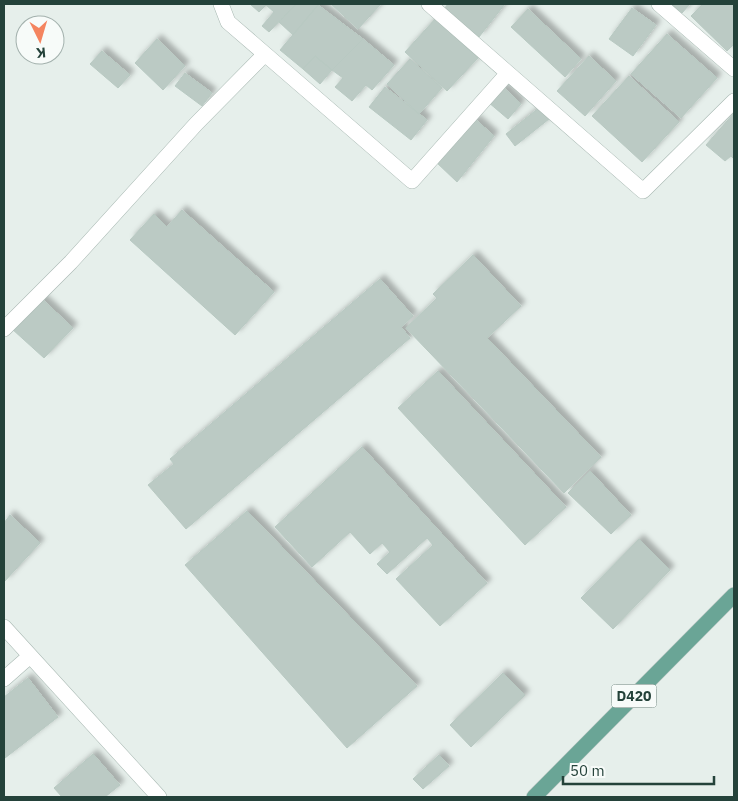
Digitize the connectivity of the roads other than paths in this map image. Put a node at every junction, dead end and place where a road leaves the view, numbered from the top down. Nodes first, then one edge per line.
1 (220, 4) edge
2 (429, 4) edge
3 (659, 4) edge
4 (265, 54) junction
5 (734, 69) edge
6 (508, 72) junction
7 (734, 101) edge
8 (4, 329) edge
9 (734, 595) edge
10 (4, 627) edge
11 (30, 656) junction
12 (4, 679) edge
13 (159, 797) edge
14 (534, 797) edge

1 - 4 street
2 - 6 street
3 - 5 street
4 - 6 street
4 - 8 street
6 - 7 street
9 - 14 main road, D420
10 - 11 street
11 - 12 street
11 - 13 street

